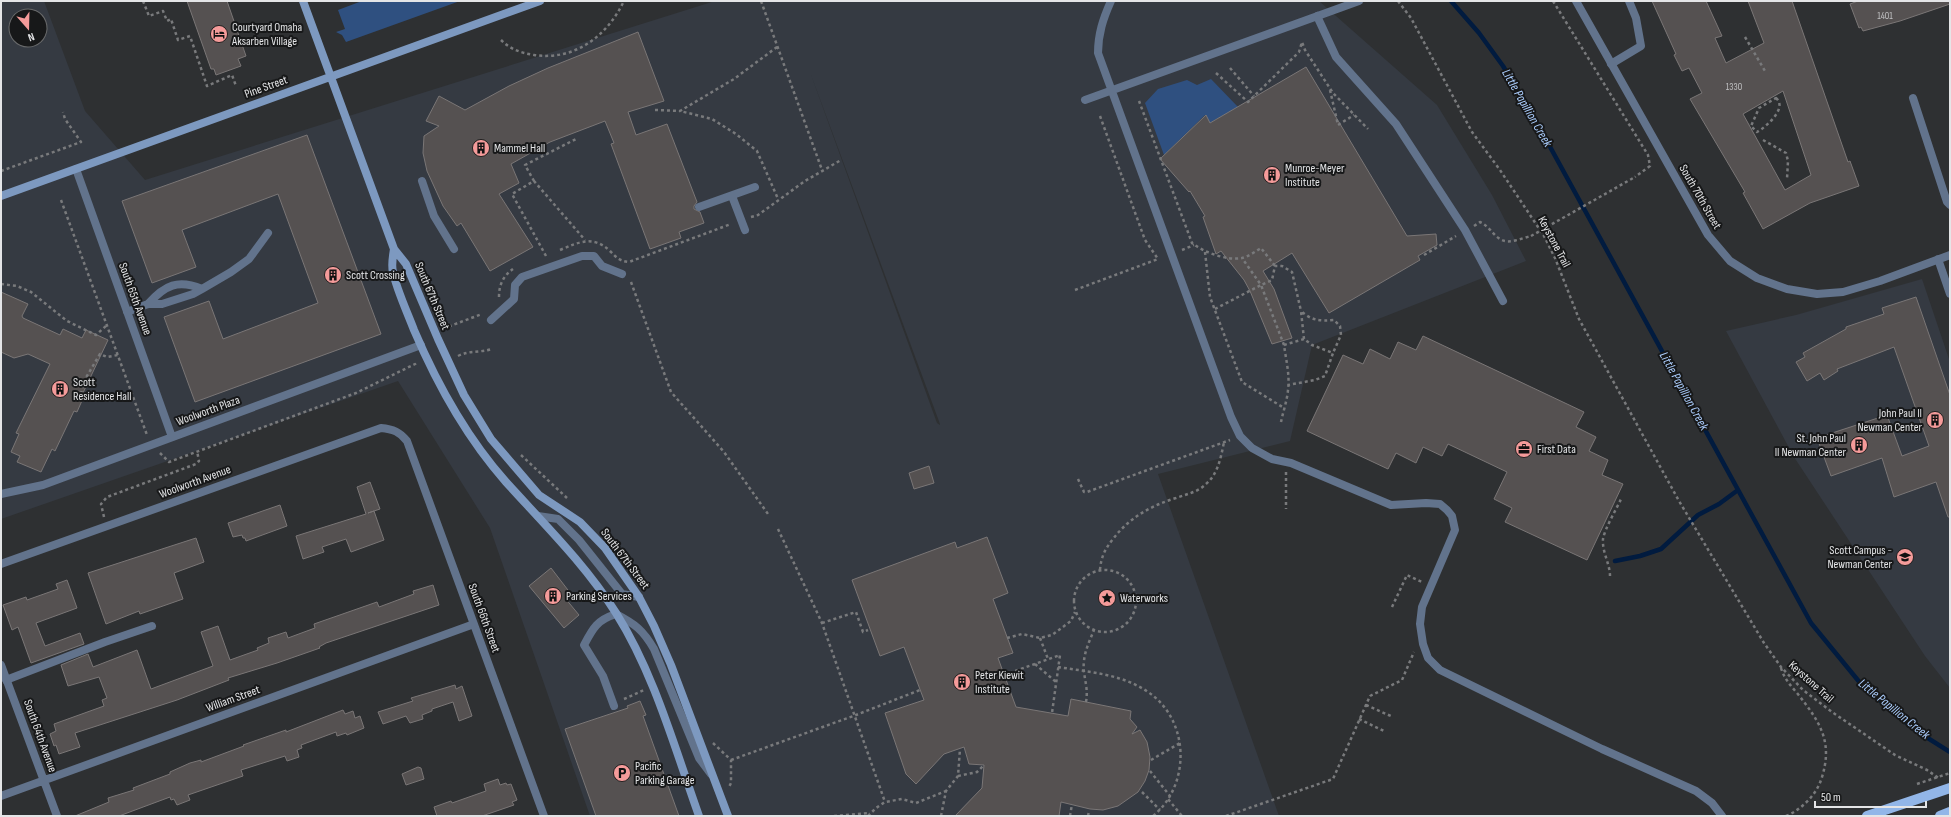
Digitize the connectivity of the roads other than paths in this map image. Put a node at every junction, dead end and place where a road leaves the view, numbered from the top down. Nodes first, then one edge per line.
1 (302, 1) edge
2 (540, 1) edge
3 (1111, 1) edge
4 (1359, 1) edge
5 (1576, 1) edge
6 (1629, 1) edge
7 (1317, 16) junction
8 (1611, 64) junction
9 (330, 77) junction
10 (1111, 90) junction
11 (1913, 98) dead end
12 (1085, 100) dead end
13 (76, 169) junction
14 (422, 181) dead end
15 (755, 187) dead end
16 (1, 196) edge
17 (732, 196) junction
18 (1950, 205) edge
19 (699, 208) dead end
20 (745, 230) dead end
21 (268, 233) dead end
22 (454, 248) dead end
23 (394, 249) junction
24 (1950, 255) edge
25 (1938, 259) junction
26 (622, 274) dead end
27 (202, 289) junction
28 (1950, 294) edge
29 (1503, 301) dead end
30 (148, 304) junction
31 (128, 312) junction
32 (491, 320) dead end
33 (421, 345) junction
34 (397, 432) joint
35 (172, 437) junction
36 (1, 494) edge
37 (538, 516) junction
38 (1, 564) edge
39 (639, 597) junction
40 (616, 614) junction
41 (474, 624) junction
42 (152, 626) dead end
43 (1, 665) edge
44 (6, 680) junction
45 (614, 706) dead end
46 (713, 778) junction
47 (44, 781) junction
48 (1946, 786) edge
49 (1, 796) edge
50 (1950, 812) edge
51 (56, 816) edge
52 (544, 816) edge
53 (699, 816) edge
54 (728, 816) edge
55 (1722, 816) edge
56 (1867, 816) edge
57 (1940, 816) edge

1 - 9 main road, South 67th Street
2 - 9 main road, Pine Street
3 - 10 street
4 - 7 street
5 - 8 street, South 70th Street
6 - 8 street
7 - 10 street
7 - 29 street
8 - 25 street, South 70th Street
9 - 13 main road, Pine Street
9 - 23 main road, South 67th Street
10 - 12 street
10 - 55 street
11 - 18 street
13 - 16 main road, Pine Street
13 - 31 street, South 65th Avenue
14 - 22 street
15 - 17 street
17 - 19 street
17 - 20 street
21 - 27 street
23 - 33 main road, South 67th Street
23 - 39 main road, South 67th Street
24 - 25 street, South 70th Street
25 - 28 street
26 - 32 street
27 - 30 street
27 - 30 street
30 - 31 street
31 - 35 street, South 65th Avenue
33 - 35 street, Woolworth Plaza
33 - 37 main road, South 67th Street
34 - 38 street, Woolworth Avenue
34 - 41 street, South 66th Street
35 - 36 street, Woolworth Plaza
37 - 39 street
37 - 40 main road, South 67th Street
39 - 46 main road, South 67th Street
40 - 45 street
40 - 46 street
40 - 53 main road, South 67th Street
41 - 47 street, William Street
41 - 52 street, South 66th Street
42 - 44 street
43 - 44 street, South 64th Avenue
44 - 47 street, South 64th Avenue
46 - 54 main road, South 67th Street
47 - 49 street, William Street
47 - 51 street, South 64th Avenue
48 - 56 main road
50 - 57 main road

